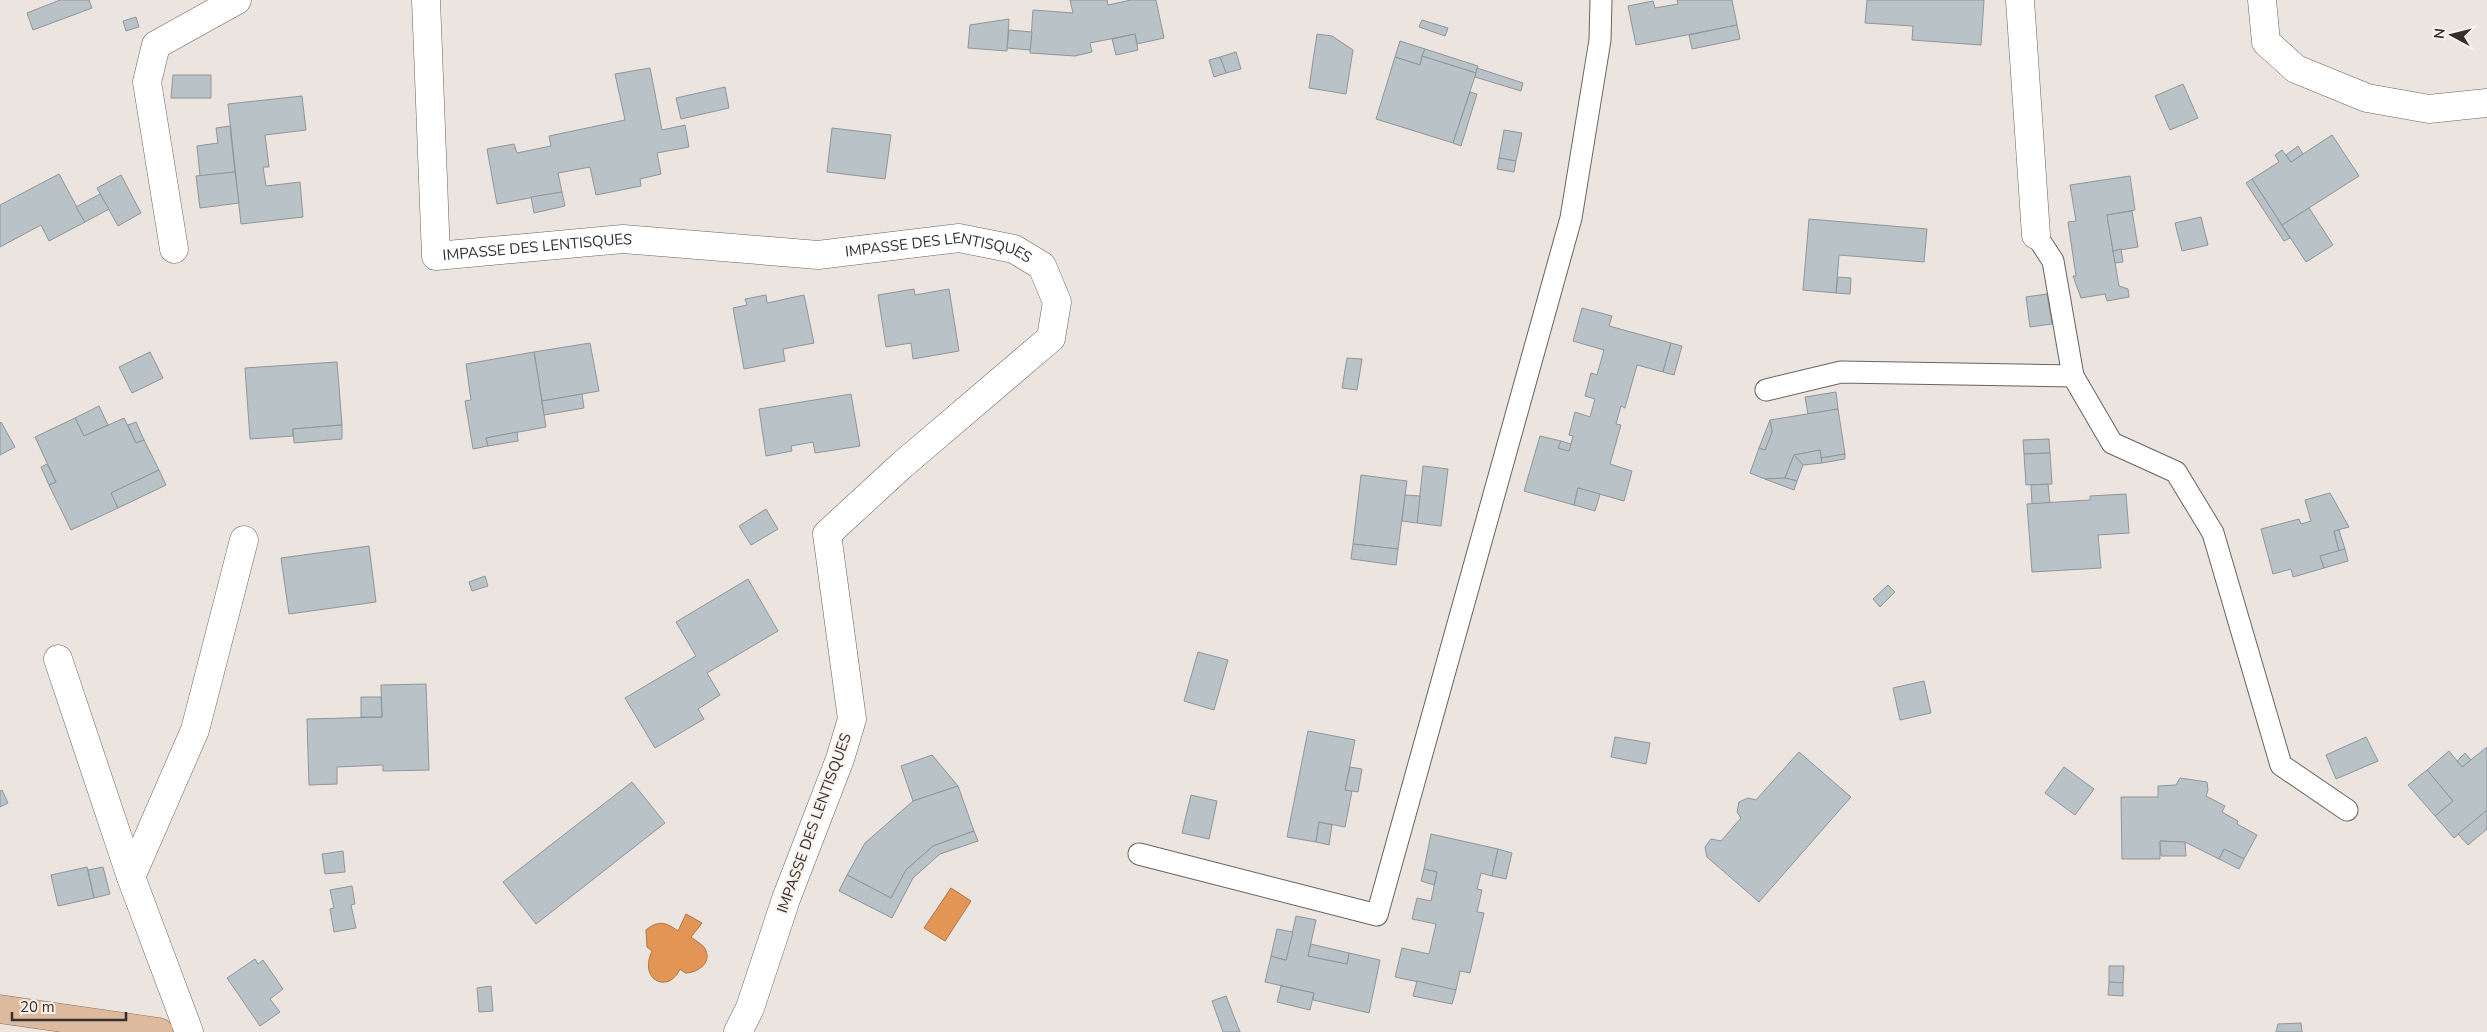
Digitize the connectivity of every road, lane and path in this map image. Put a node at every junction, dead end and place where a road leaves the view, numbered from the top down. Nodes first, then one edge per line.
1 (237, 0) edge
2 (426, 0) edge
3 (1601, 0) edge
4 (2020, 0) edge
5 (2262, 0) edge
6 (2487, 103) edge
7 (2036, 235) joint
8 (174, 249) dead end
9 (2072, 376) junction
10 (1766, 390) dead end
11 (244, 540) dead end
12 (58, 659) dead end
13 (2346, 810) dead end
14 (1139, 854) dead end
15 (131, 876) junction
16 (0, 1009) edge
17 (159, 1032) edge
18 (189, 1032) edge
19 (738, 1032) edge

1 - 8 street
2 - 19 street, IMPASSE DES LENTISQUES
3 - 14 lane
4 - 7 street
5 - 6 street
7 - 9 lane
9 - 10 lane
9 - 13 lane
11 - 15 street
12 - 15 street
15 - 18 street
16 - 17 main road

